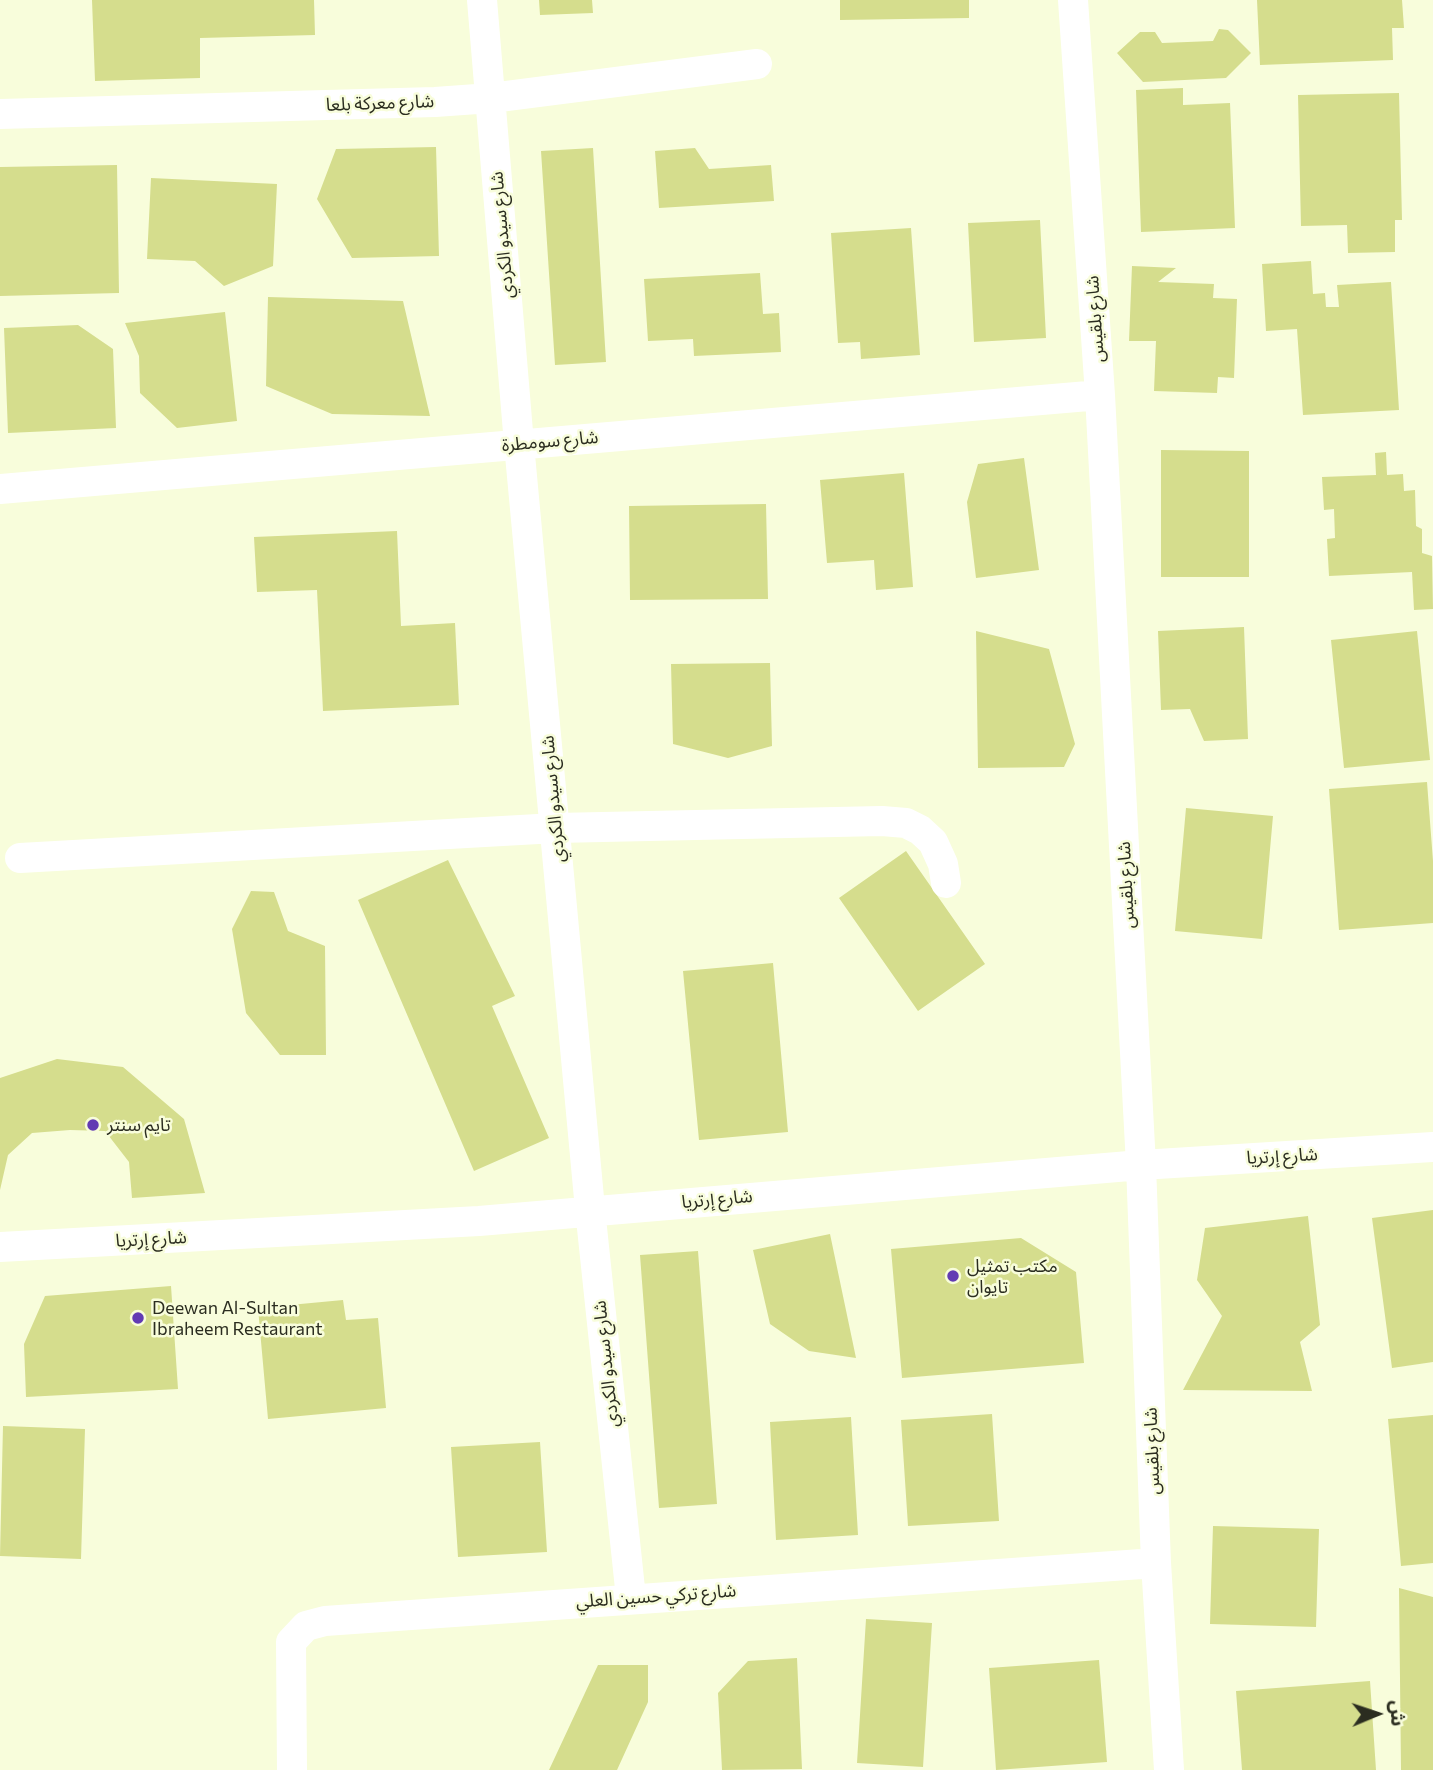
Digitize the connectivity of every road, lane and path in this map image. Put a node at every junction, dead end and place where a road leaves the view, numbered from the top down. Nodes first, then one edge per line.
1 (482, 0) edge
2 (1073, 0) edge
3 (757, 64) dead end
4 (491, 98) junction
5 (0, 114) edge
6 (1100, 395) junction
7 (519, 444) junction
8 (0, 489) edge
9 (556, 828) junction
10 (20, 858) dead end
11 (946, 883) dead end
12 (1433, 1147) edge
13 (1141, 1164) junction
14 (590, 1209) junction
15 (0, 1247) edge
16 (1156, 1563) junction
17 (631, 1598) junction
18 (292, 1770) edge
19 (1168, 1770) edge

1 - 4 street, شارع سيدو الكردي
2 - 6 street, شارع بلقيس
3 - 4 street, شارع معركة بلعا
4 - 5 street, شارع معركة بلعا
4 - 7 street, شارع سيدو الكردي
6 - 7 street, شارع سومطرة
6 - 13 street, شارع بلقيس
7 - 8 street, شارع سومطرة
7 - 9 street, شارع سيدو الكردي
9 - 10 street
9 - 11 street
9 - 14 street, شارع سيدو الكردي
12 - 13 street, شارع إرتريا
13 - 14 street, شارع إرتريا
13 - 16 street, شارع بلقيس
14 - 15 street, شارع إرتريا
14 - 17 street, شارع سيدو الكردي
16 - 17 street, شارع تركي حسين العلي
16 - 19 street, شارع بلقيس
17 - 18 street, شارع تركي حسين العلي

